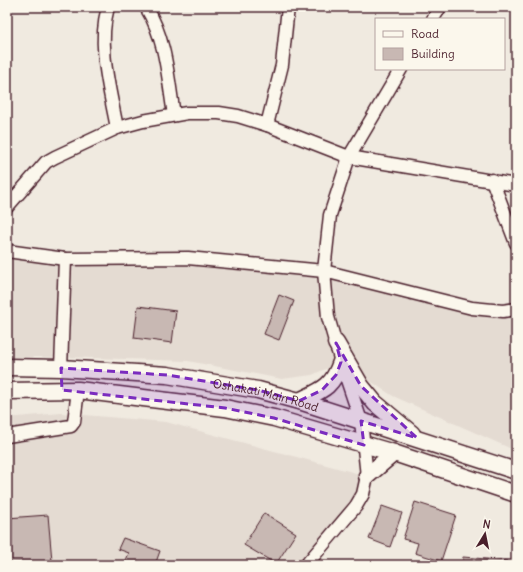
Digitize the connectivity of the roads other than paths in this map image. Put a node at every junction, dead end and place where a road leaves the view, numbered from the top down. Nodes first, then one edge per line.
1 (108, 7) edge
2 (146, 7) edge
3 (288, 7) edge
4 (440, 7) edge
5 (434, 18) edge
6 (400, 70) edge
7 (174, 115) junction
8 (267, 126) junction
9 (117, 128) junction
10 (349, 157) junction
11 (492, 180) junction
12 (516, 185) edge
13 (7, 207) edge
14 (516, 243) edge
15 (7, 251) edge
16 (65, 259) junction
17 (324, 271) junction
18 (516, 309) edge
19 (336, 343) junction
20 (341, 362) junction
21 (7, 367) edge
22 (61, 368) junction
23 (70, 390) junction
24 (7, 391) edge
25 (299, 401) junction
26 (361, 421) junction
27 (7, 436) edge
28 (417, 438) junction
29 (364, 445) junction
30 (394, 453) junction
31 (516, 471) edge
32 (367, 476) junction
33 (516, 494) edge
34 (306, 565) edge

1 - 9 street
2 - 7 street
3 - 8 street
4 - 5 street
6 - 10 street
7 - 8 street
7 - 9 street
8 - 10 street
9 - 13 street
10 - 11 street
10 - 17 street
11 - 12 street
11 - 14 street
15 - 16 street
16 - 17 street
16 - 22 street
17 - 18 street
17 - 19 street
19 - 20 street
19 - 28 main road
20 - 25 main road
20 - 26 street
21 - 22 main road, Oshakati Main Road
22 - 23 main road
22 - 25 main road, Oshakati Main Road
23 - 24 main road, Oshakati Main Road
23 - 27 street
23 - 29 main road, Oshakati Main Road
25 - 26 main road, Oshakati Main Road
26 - 28 main road, Oshakati Main Road
26 - 29 street
28 - 31 main road, Oshakati Main Road
29 - 30 main road, Oshakati Main Road
29 - 32 street
30 - 32 main road
30 - 33 main road, Oshakati Main Road
32 - 34 street

